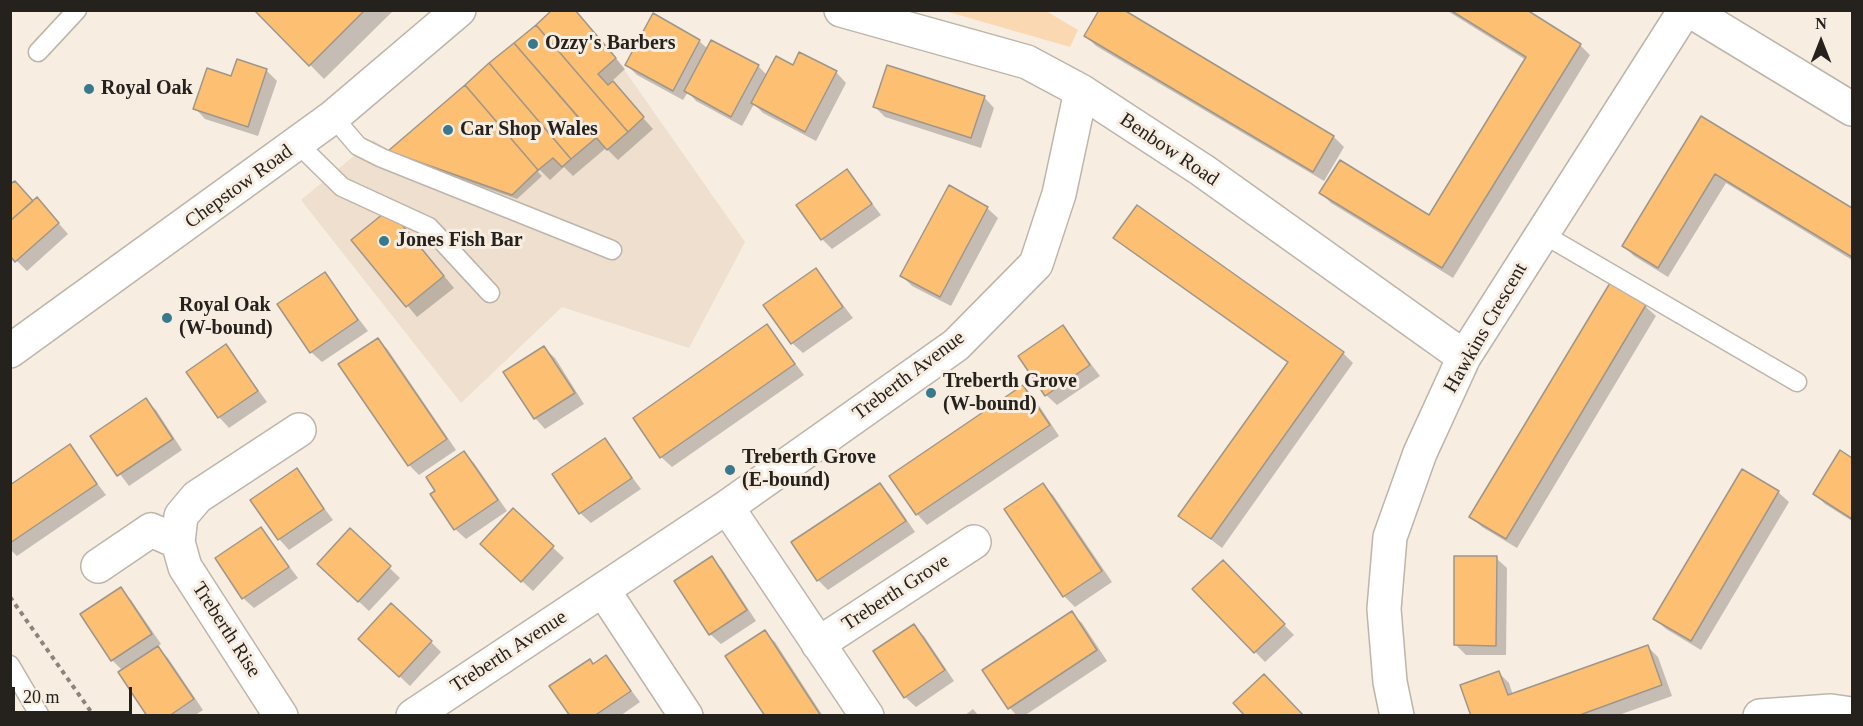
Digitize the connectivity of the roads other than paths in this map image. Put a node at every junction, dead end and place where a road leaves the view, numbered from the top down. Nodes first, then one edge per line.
1 (77, 10) edge
2 (459, 10) edge
3 (841, 10) edge
4 (1687, 10) edge
5 (38, 52) dead end
6 (1081, 91) junction
7 (1852, 109) edge
8 (333, 117) junction
9 (298, 144) junction
10 (1543, 234) junction
11 (612, 250) dead end
12 (490, 293) dead end
13 (10, 351) edge
14 (1464, 357) junction
15 (1797, 382) dead end
16 (299, 430) dead end
17 (727, 507) junction
18 (178, 542) junction
19 (974, 542) dead end
20 (98, 566) dead end
21 (603, 590) junction
22 (818, 644) junction
23 (10, 665) edge
24 (1852, 714) edge
25 (40, 716) edge
26 (281, 716) edge
27 (413, 716) edge
28 (686, 716) edge
29 (867, 716) edge
30 (1397, 716) edge
31 (1760, 716) edge

1 - 5 lane
2 - 8 street, Chepstow Road
3 - 6 street, Benbow Road
4 - 7 street
4 - 10 street, Hawkins Crescent
6 - 14 street, Benbow Road
6 - 17 street, Treberth Avenue
8 - 9 street, Chepstow Road
8 - 11 lane
9 - 12 lane
9 - 13 street, Chepstow Road
10 - 14 street, Hawkins Crescent
10 - 15 lane
14 - 30 street, Hawkins Crescent
16 - 18 street, Treberth Rise
17 - 21 street, Treberth Avenue
17 - 22 street
18 - 20 street
18 - 26 street, Treberth Rise
19 - 22 street, Treberth Grove
21 - 27 street, Treberth Avenue
21 - 28 street
22 - 29 street
23 - 25 lane
24 - 31 street

